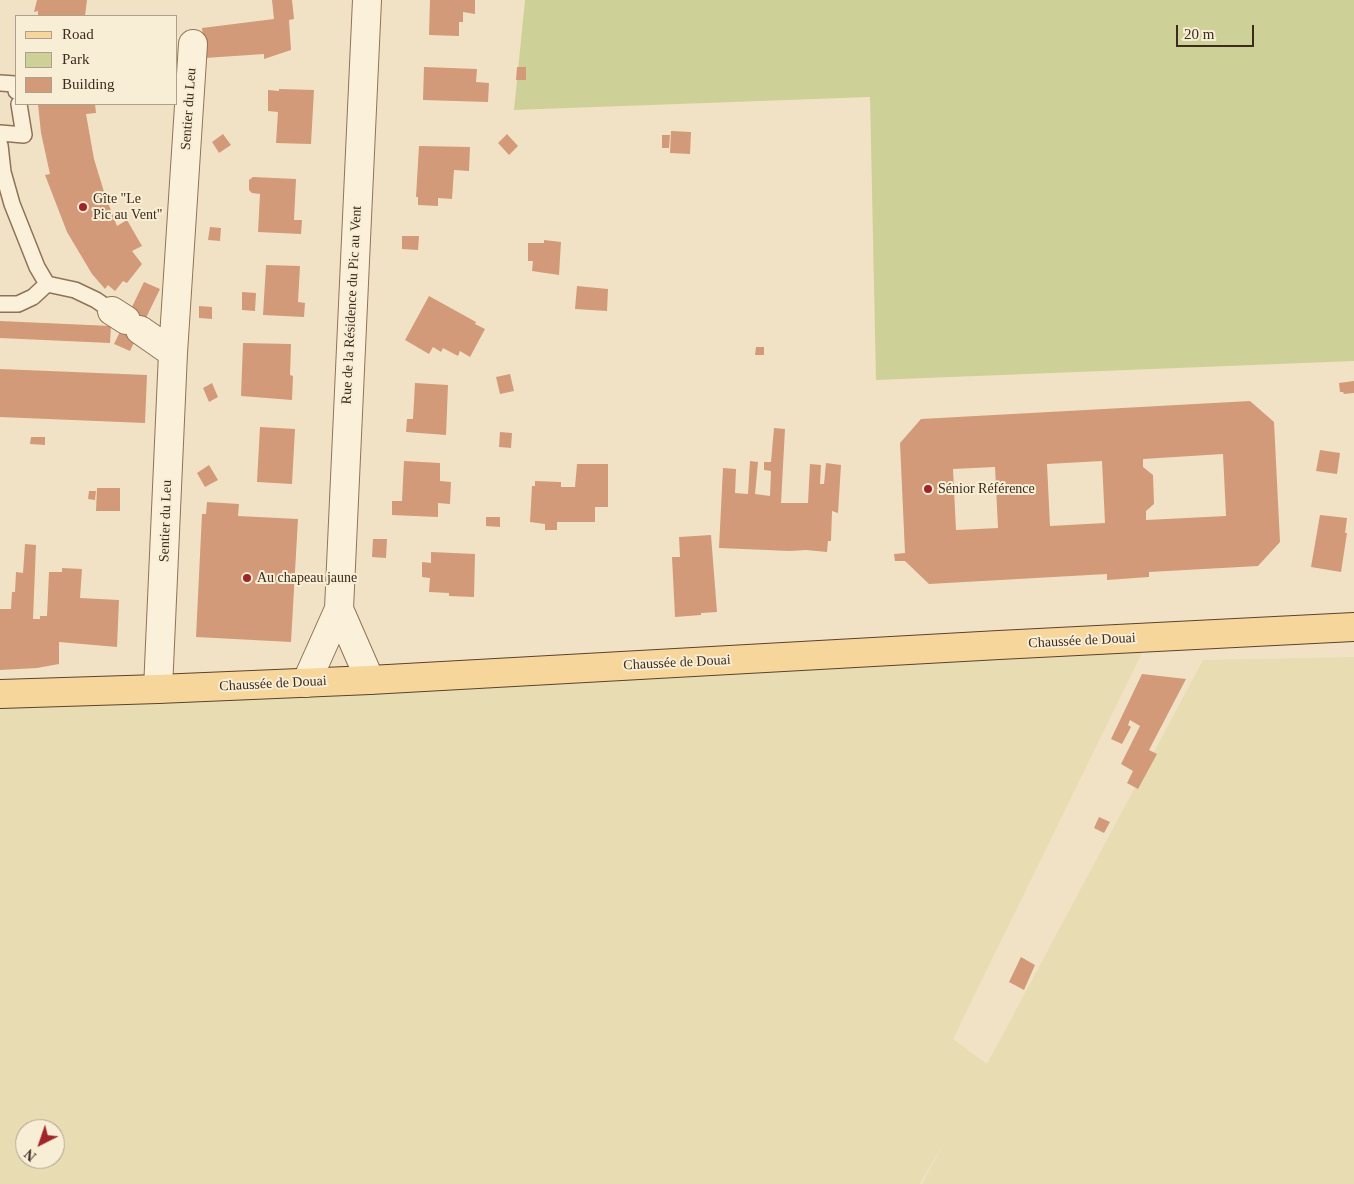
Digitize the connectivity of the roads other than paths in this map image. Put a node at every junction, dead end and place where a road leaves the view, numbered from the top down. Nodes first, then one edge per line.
1 (367, 0) edge
2 (193, 44) dead end
3 (0, 83) edge
4 (15, 84) edge
5 (18, 105) edge
6 (0, 133) edge
7 (0, 145) edge
8 (47, 284) junction
9 (0, 304) edge
10 (126, 321) joint
11 (173, 354) junction
12 (339, 609) junction
13 (1354, 627) edge
14 (370, 680) junction
15 (306, 683) junction
16 (158, 689) junction
17 (0, 694) edge

1 - 12 street, Rue de la Résidence du Pic au Vent
2 - 11 street, Sentier du Leu
3 - 4 lane
5 - 6 lane
7 - 8 lane
8 - 9 lane
8 - 10 lane
10 - 11 street
11 - 16 street, Sentier du Leu
12 - 14 street, Rue de la Résidence du Pic au Vent
12 - 15 street, Rue de la Résidence du Pic au Vent
13 - 14 main road, Chaussée de Douai
14 - 15 main road, Chaussée de Douai
15 - 16 main road, Chaussée de Douai
16 - 17 main road, Chaussée de Douai

